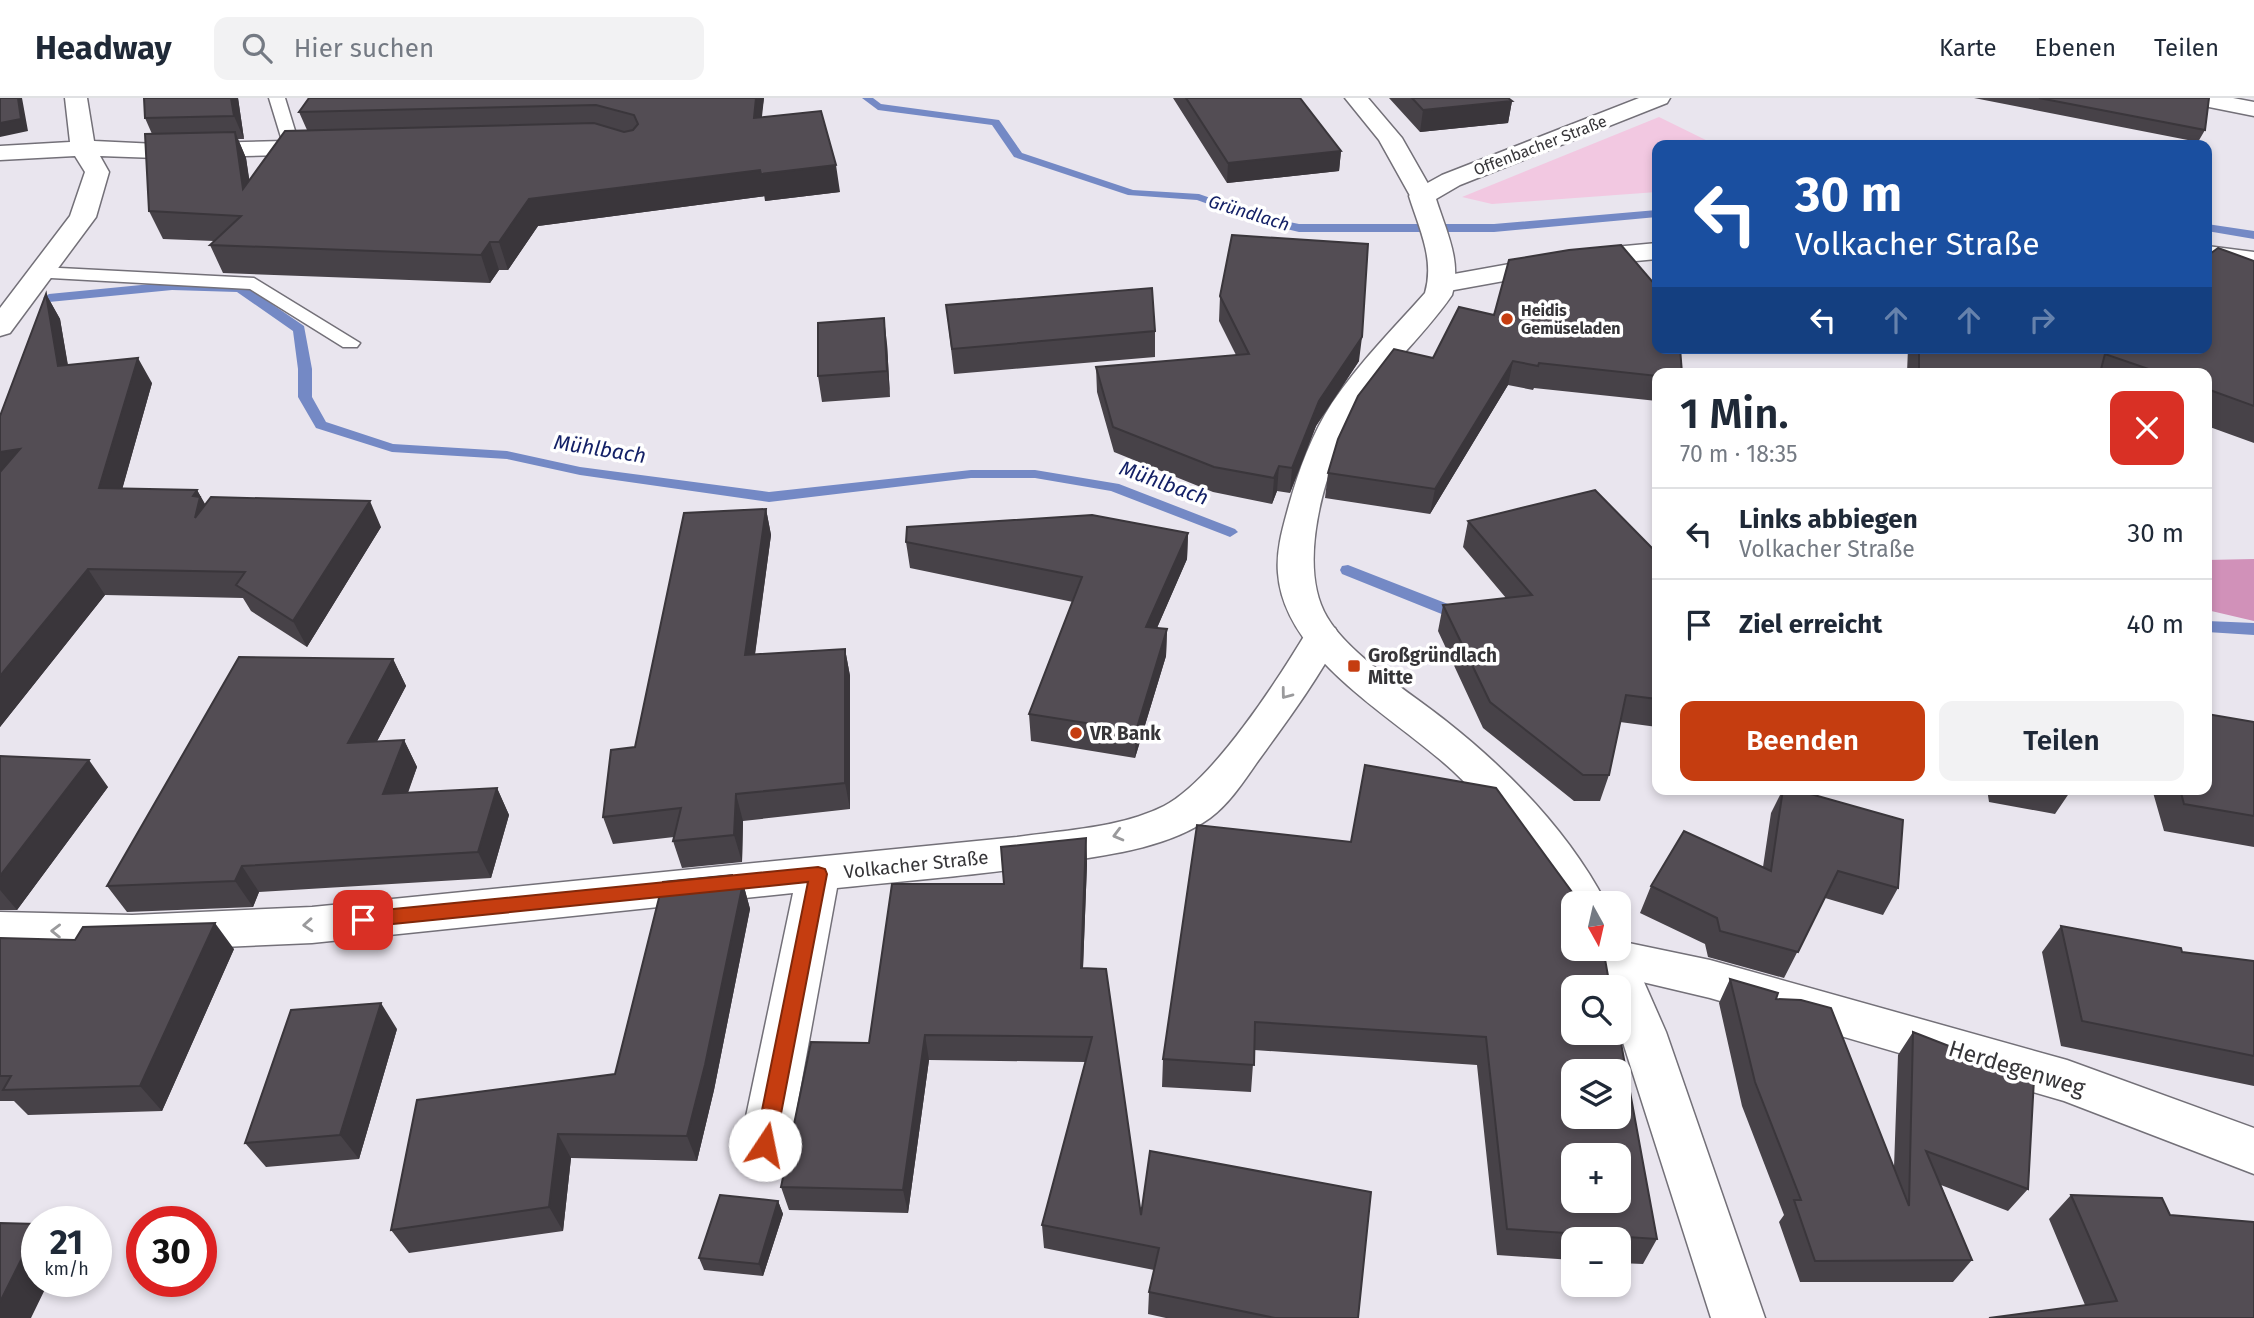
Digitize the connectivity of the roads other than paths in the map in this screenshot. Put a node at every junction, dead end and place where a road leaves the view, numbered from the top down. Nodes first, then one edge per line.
1 (76, 98) edge
2 (277, 98) edge
3 (1356, 98) edge
4 (1659, 98) edge
5 (2196, 98) edge
6 (2254, 109) edge
7 (346, 146) edge
8 (292, 147) junction
9 (83, 148) junction
10 (0, 153) edge
11 (1423, 202) junction
12 (1652, 251) edge
13 (2212, 255) edge
14 (2254, 260) edge
15 (40, 273) junction
16 (1443, 273) junction
17 (0, 327) edge
18 (350, 343) dead end
19 (1322, 637) junction
20 (818, 874) junction
21 (1577, 891) edge
22 (0, 930) edge
23 (1631, 959) edge
24 (1612, 961) edge
25 (765, 1145) dead end
26 (2254, 1151) edge
27 (1738, 1318) edge

1 - 9 street
2 - 8 lane
3 - 11 street
4 - 11 street, Offenbacher Straße
5 - 6 street
7 - 8 street
8 - 9 street
9 - 10 street
9 - 15 street
11 - 16 street
12 - 16 street
13 - 14 street
15 - 17 street
15 - 18 lane
16 - 19 street
19 -> 20 street, Volkacher Straße
19 - 21 street
20 -> 22 street, Volkacher Straße
20 - 25 street
23 - 26 street, Herdegenweg
24 - 27 street

